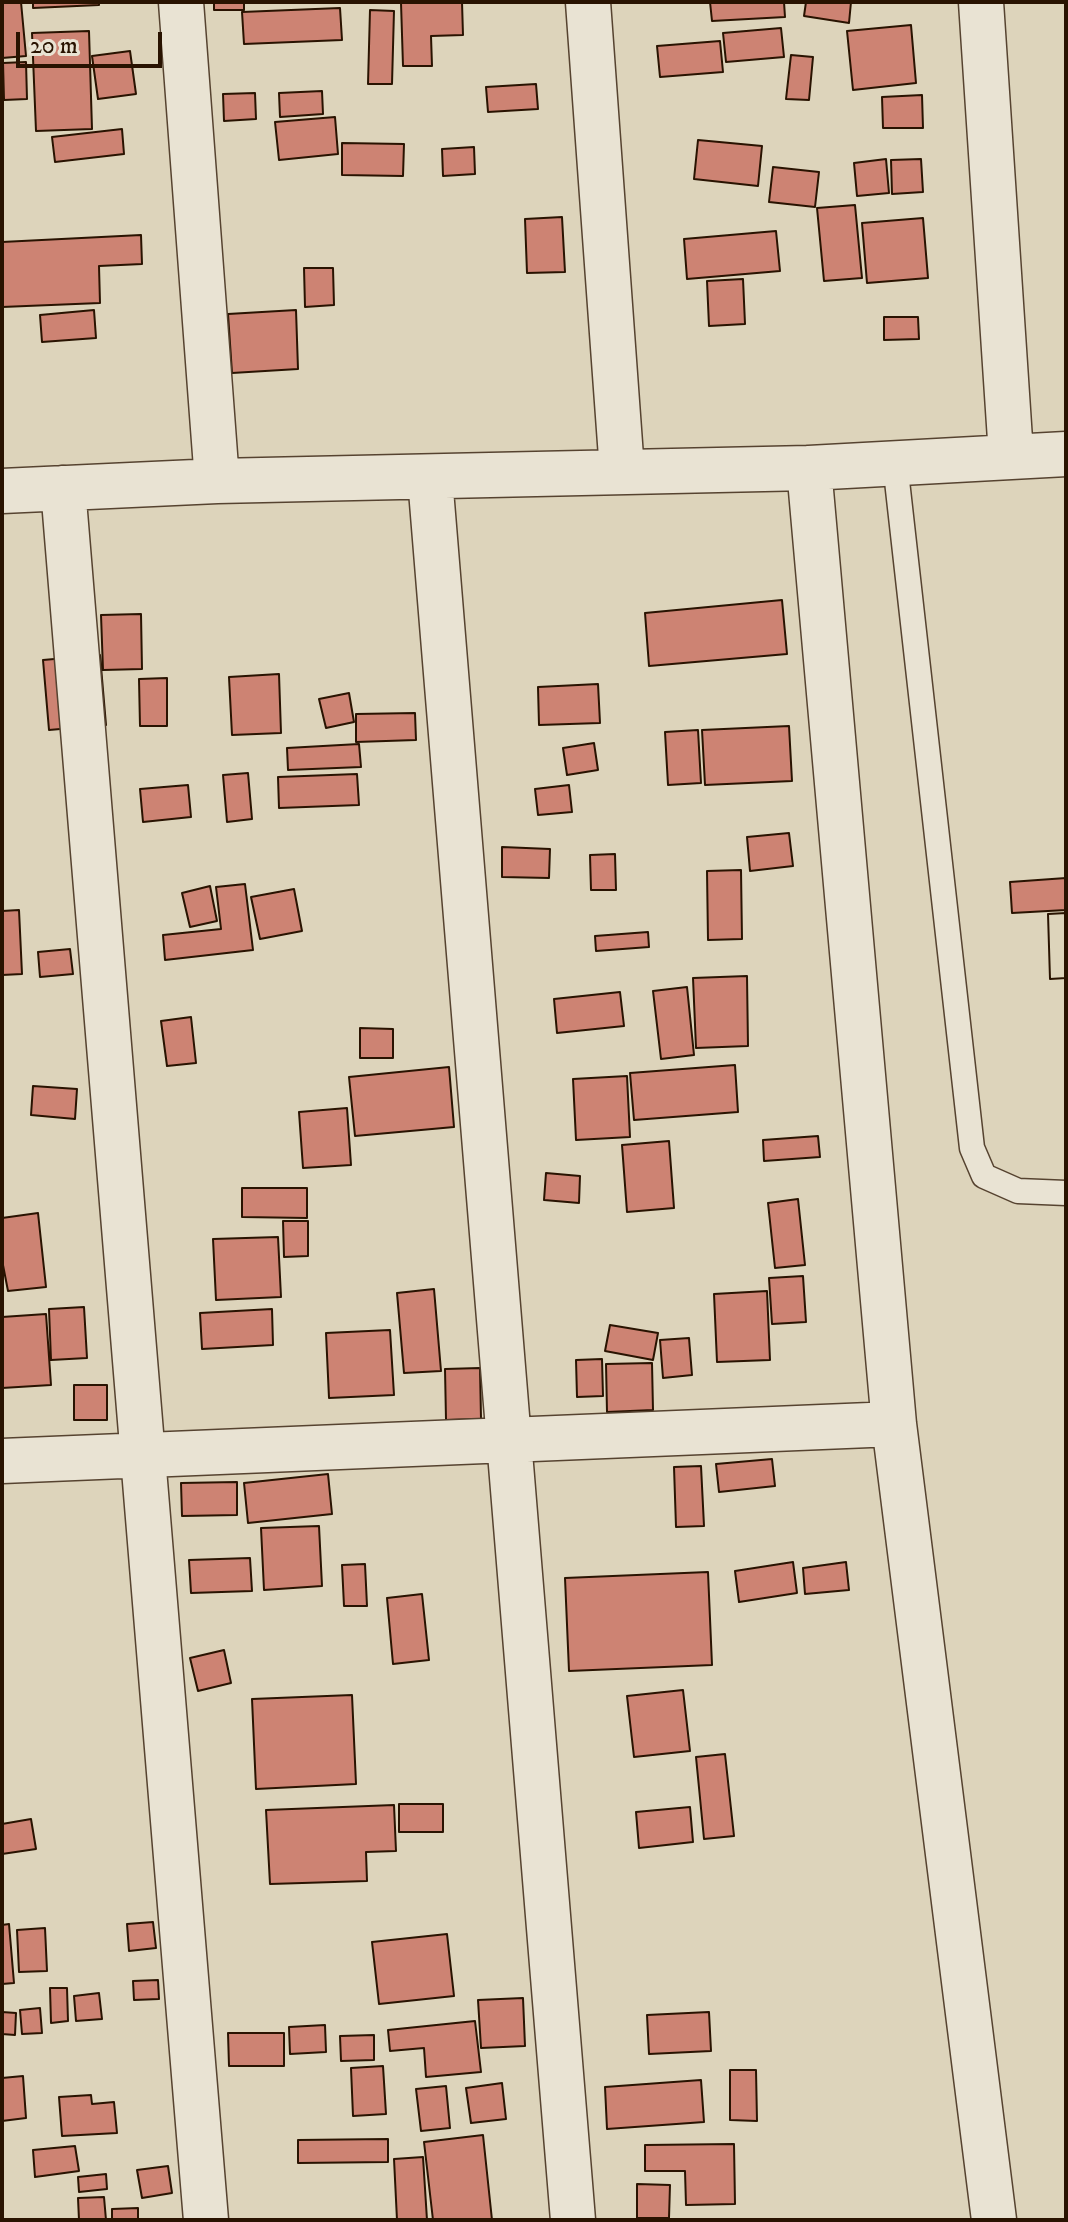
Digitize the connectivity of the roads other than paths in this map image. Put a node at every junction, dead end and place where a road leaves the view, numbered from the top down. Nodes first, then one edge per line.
1 (181, 2) edge
2 (588, 2) edge
3 (981, 2) edge
4 (1066, 454) edge
5 (1011, 455) junction
6 (895, 463) junction
7 (809, 468) junction
8 (622, 471) junction
9 (430, 478) junction
10 (217, 481) junction
11 (63, 488) junction
12 (2, 491) edge
13 (1066, 1193) edge
14 (894, 1424) junction
15 (510, 1440) junction
16 (142, 1455) junction
17 (2, 1461) edge
18 (206, 2220) edge
19 (573, 2220) edge
20 (994, 2220) edge

1 - 10 street
2 - 8 street
3 - 5 street
4 - 5 street
5 - 6 street
6 - 7 street
6 - 13 lane
7 - 8 street
7 - 14 street
8 - 9 street
9 - 10 street
9 - 15 street
10 - 11 street
11 - 12 street
11 - 16 street
14 - 15 street
14 - 20 street
15 - 16 street
15 - 19 street
16 - 17 street
16 - 18 street

